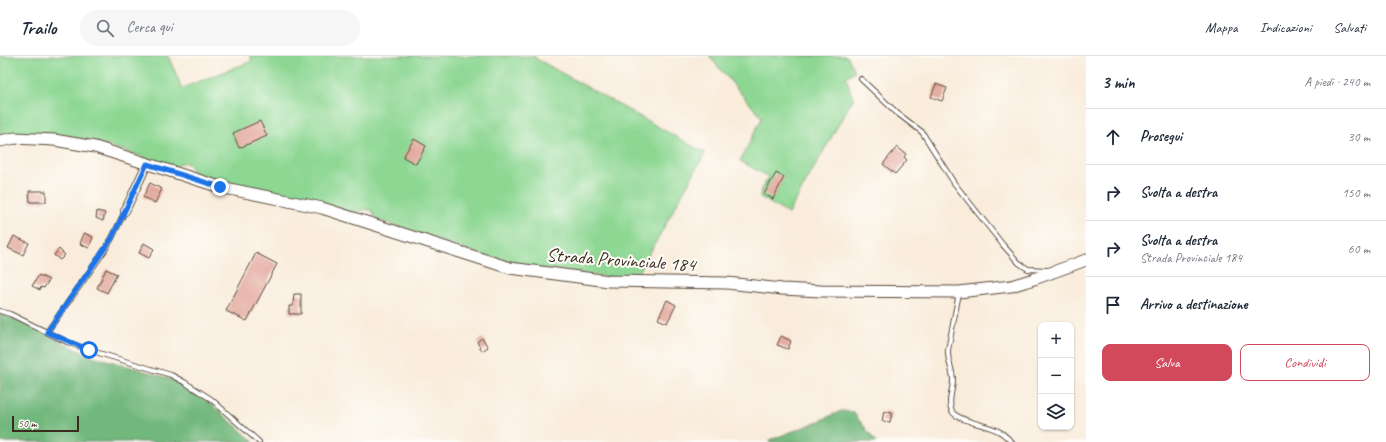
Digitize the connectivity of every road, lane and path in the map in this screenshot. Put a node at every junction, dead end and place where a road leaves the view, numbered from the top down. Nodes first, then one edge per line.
1 (861, 79) dead end
2 (0, 141) edge
3 (147, 164) junction
4 (125, 211) joint
5 (1086, 260) edge
6 (1057, 271) junction
7 (959, 292) junction
8 (0, 311) edge
9 (47, 332) junction
10 (259, 442) edge
11 (1012, 442) edge

1 - 6 lane
2 - 3 street, Strada Provinciale 184
3 - 4 street
3 - 7 street, Strada Provinciale 184
4 - 9 lane
5 - 6 street, Strada Provinciale 184
6 - 7 street, Strada Provinciale 184
7 - 11 lane
8 - 9 lane
9 - 10 lane

